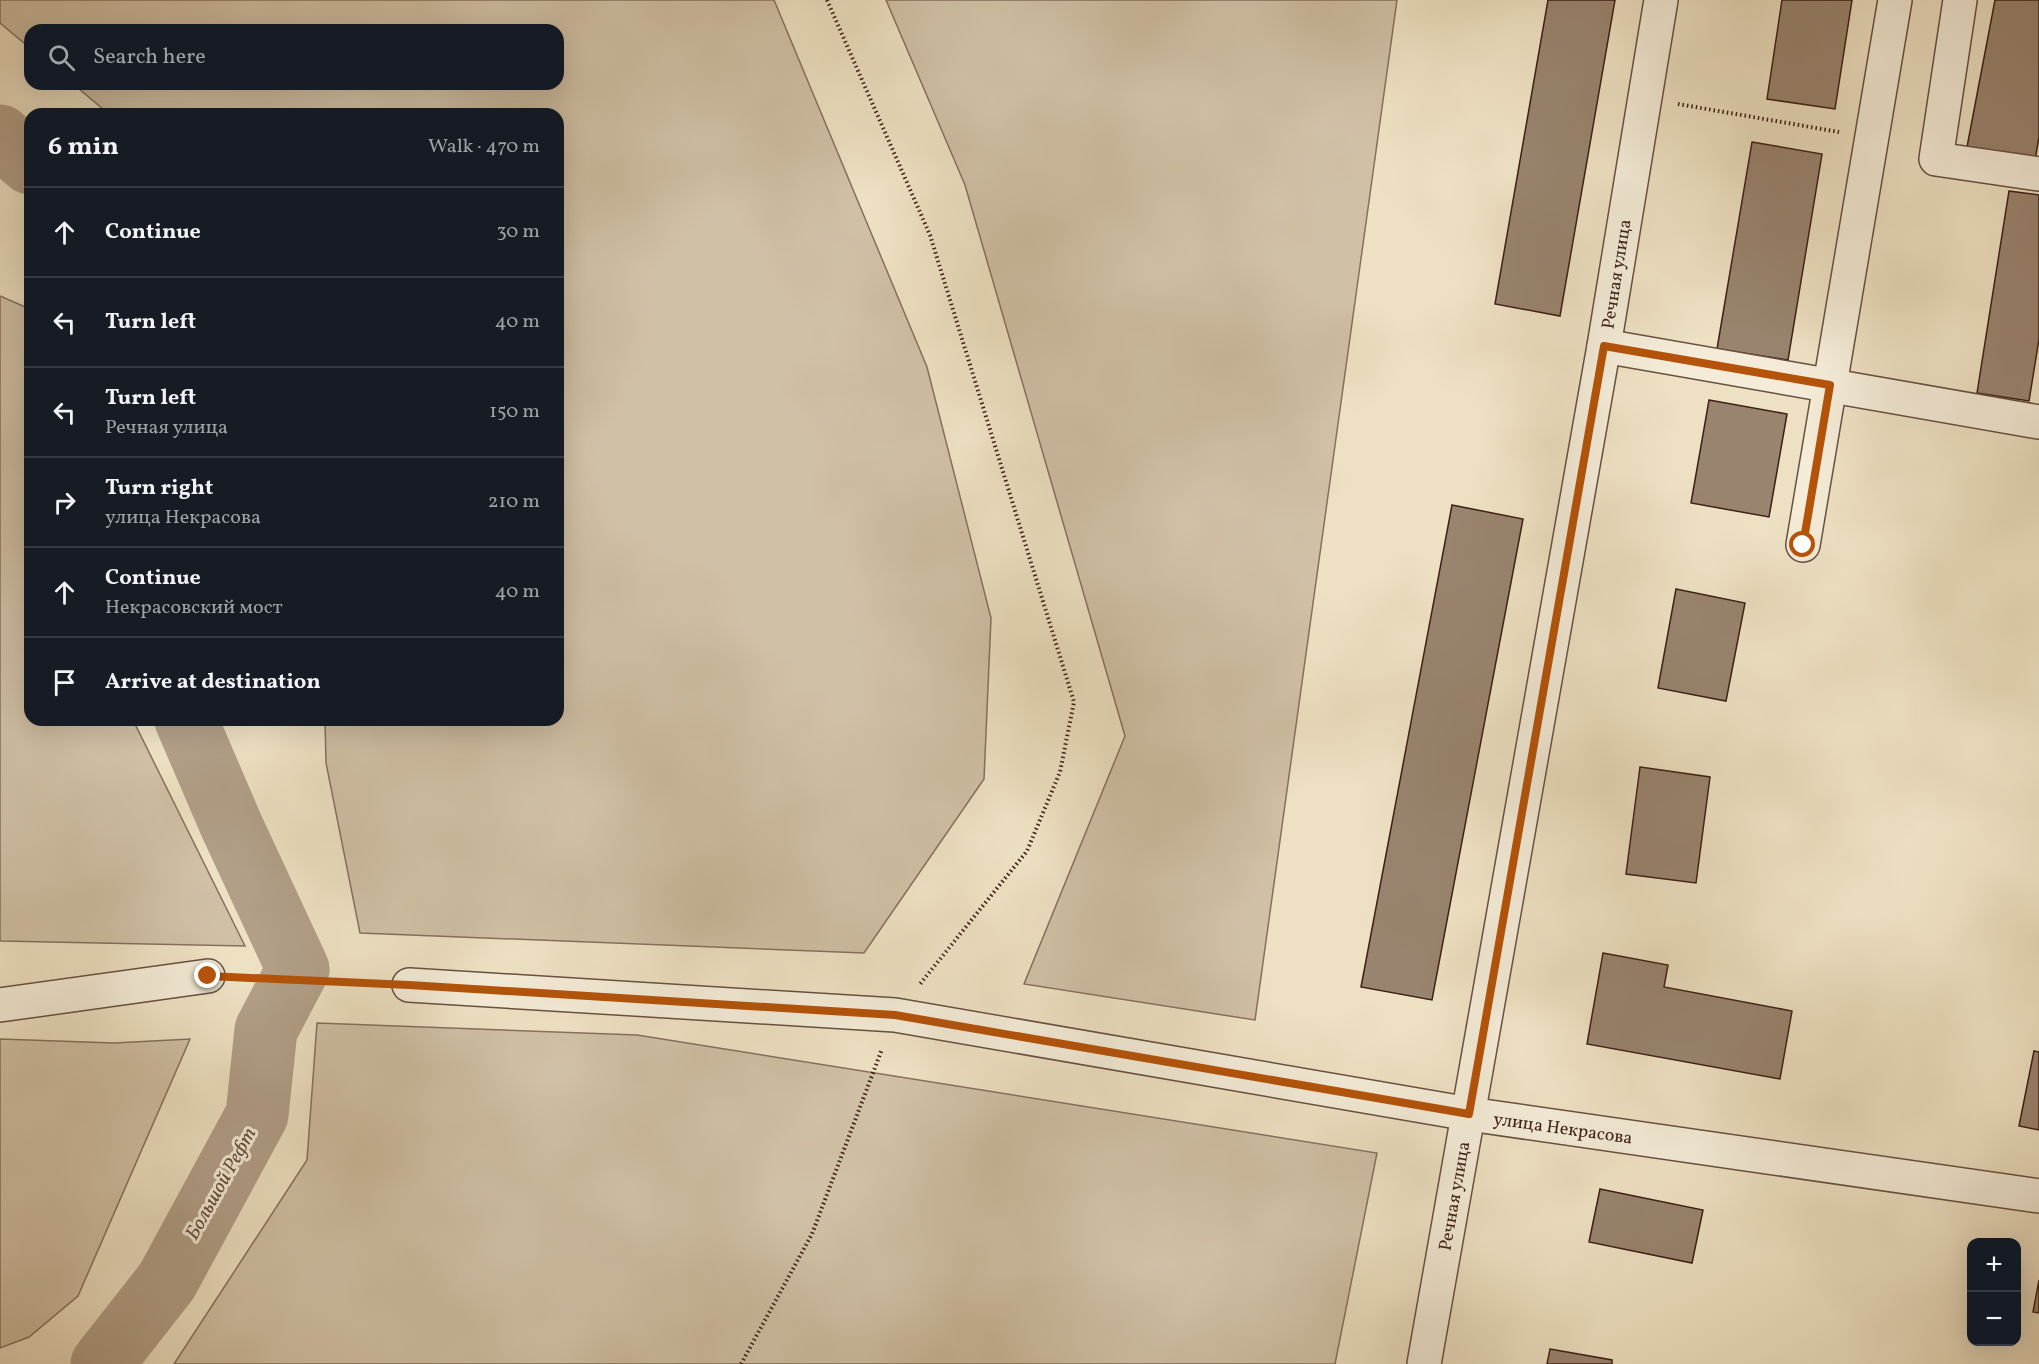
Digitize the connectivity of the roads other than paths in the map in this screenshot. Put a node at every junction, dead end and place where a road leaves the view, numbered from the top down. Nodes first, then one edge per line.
1 (1661, 0) edge
2 (1895, 0) edge
3 (1960, 0) edge
4 (2039, 174) edge
5 (1604, 346) junction
6 (1830, 385) junction
7 (2039, 422) edge
8 (1803, 545) dead end
9 (208, 976) road end
10 (409, 985) road end
11 (0, 1005) edge
12 (1469, 1114) junction
13 (2039, 1196) edge
14 (1424, 1364) edge

1 - 5 street, Речная улица
2 - 6 street
3 - 4 street
5 - 6 street
5 - 12 street, Речная улица
6 - 7 street
6 - 8 street
9 - 11 street
10 - 12 street, улица Некрасова
12 - 13 street, улица Некрасова
12 - 14 street, Речная улица

